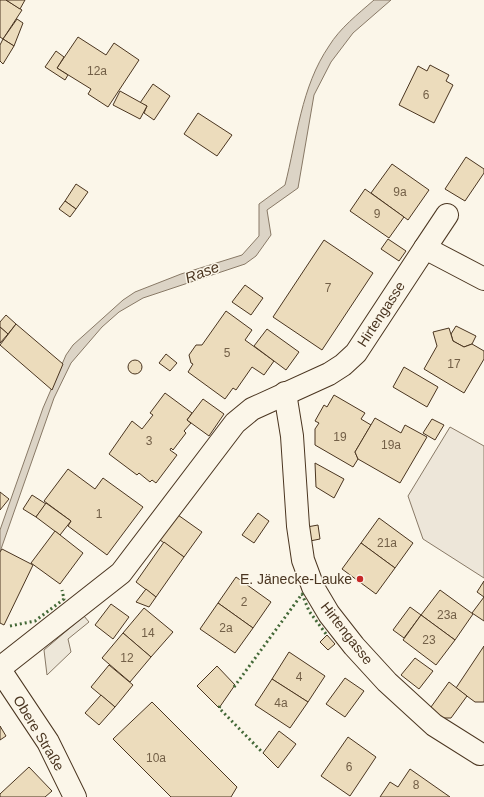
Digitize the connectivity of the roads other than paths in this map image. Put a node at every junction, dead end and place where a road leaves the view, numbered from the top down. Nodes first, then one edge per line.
1 (447, 214) dead end
2 (425, 248) junction
3 (484, 279) edge
4 (285, 392) junction
5 (0, 669) edge
6 (480, 754) dead end
7 (75, 797) edge

1 - 2 street, Hirtengasse
2 - 3 street
2 - 4 street, Hirtengasse
4 - 5 street, Hirtengasse
4 - 6 street, Hirtengasse
5 - 7 street, Obere Straße

